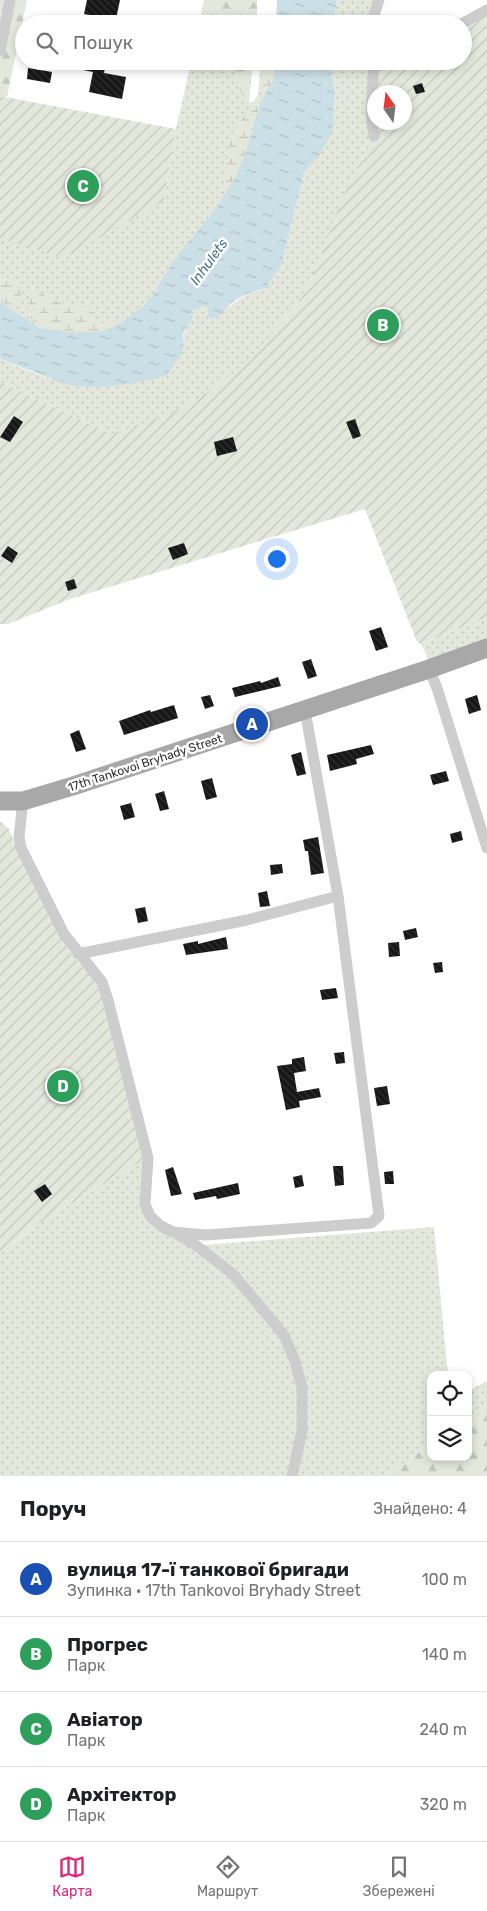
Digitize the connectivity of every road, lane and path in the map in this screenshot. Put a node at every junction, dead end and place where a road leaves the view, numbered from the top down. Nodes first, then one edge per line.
1 (10, 0) edge
2 (380, 0) edge
3 (487, 10) edge
4 (374, 15) edge
5 (472, 18) edge
6 (0, 51) edge
7 (374, 70) edge
8 (374, 136) dead end
9 (487, 648) edge
10 (429, 669) junction
11 (305, 710) junction
12 (0, 801) edge
13 (23, 801) junction
14 (487, 848) edge
15 (338, 896) junction
16 (78, 954) junction
17 (173, 1232) junction
18 (292, 1476) edge

1 - 6 street
2 - 4 street
3 - 5 street
7 - 8 street
9 - 10 main road, 17th Tankovoi Bryhady Street
10 - 11 main road, 17th Tankovoi Bryhady Street
10 - 14 street
11 - 13 main road, 17th Tankovoi Bryhady Street
11 - 15 street
12 - 13 main road, 17th Tankovoi Bryhady Street
13 - 16 street
15 - 16 street
15 - 17 street
16 - 17 street
17 - 18 street

